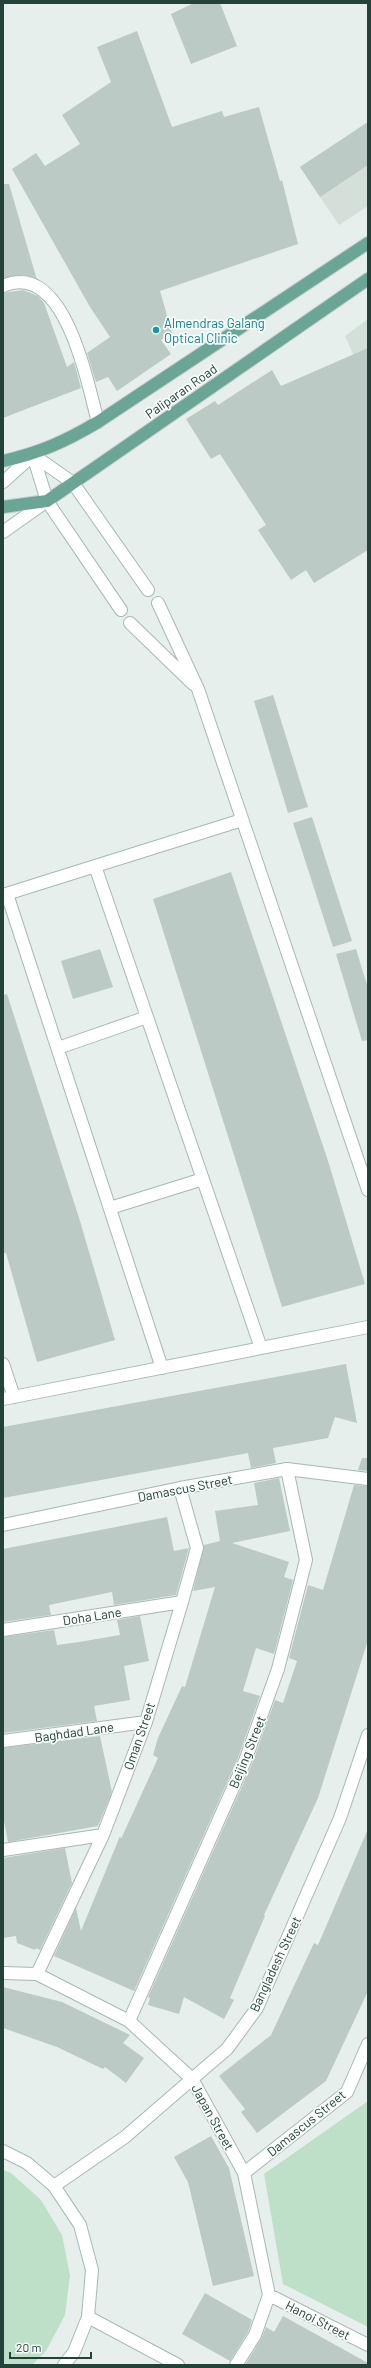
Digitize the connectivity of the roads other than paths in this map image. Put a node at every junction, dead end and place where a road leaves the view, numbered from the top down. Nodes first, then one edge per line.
1 (368, 243) edge
2 (368, 279) edge
3 (3, 286) edge
4 (98, 422) junction
5 (33, 455) junction
6 (3, 461) edge
7 (3, 482) edge
8 (73, 482) junction
9 (47, 501) junction
10 (3, 507) edge
11 (3, 532) edge
12 (148, 590) dead end
13 (158, 603) dead end
14 (121, 610) dead end
15 (130, 623) dead end
16 (198, 689) junction
17 (242, 820) junction
18 (95, 866) junction
19 (5, 895) edge
20 (147, 1018) junction
21 (58, 1048) junction
22 (203, 1179) junction
23 (368, 1190) edge
24 (110, 1208) junction
25 (368, 1327) edge
26 (261, 1348) junction
27 (3, 1364) edge
28 (162, 1368) junction
29 (9, 1398) edge
30 (287, 1469) junction
31 (368, 1479) edge
32 (180, 1488) junction
33 (3, 1525) edge
34 (182, 1602) junction
35 (3, 1630) edge
36 (146, 1722) junction
37 (368, 1735) edge
38 (3, 1741) edge
39 (103, 1835) junction
40 (3, 1850) edge
41 (3, 1973) edge
42 (38, 1974) junction
43 (129, 2021) junction
44 (368, 2044) edge
45 (192, 2080) junction
46 (3, 2151) edge
47 (244, 2173) junction
48 (54, 2186) junction
49 (269, 2296) junction
50 (88, 2317) junction
51 (368, 2345) edge
52 (64, 2365) edge
53 (178, 2365) edge
54 (236, 2365) edge

1 - 4 main road, Paliparan Road
2 - 8 main road, Paliparan Road
3 - 4 street
4 - 5 main road, Paliparan Road
5 - 6 main road, Paliparan Road
5 - 7 street
5 - 8 street
5 - 9 street
8 - 9 main road, Paliparan Road
8 - 12 street
9 - 10 main road, Paliparan Road
9 - 11 street
9 - 14 street
13 - 16 street
15 - 16 street
16 - 17 street
17 - 18 street
17 - 23 street
18 - 19 street
18 - 20 street
19 - 21 street
20 - 21 street
20 - 22 street
21 - 24 street
22 - 24 street
22 - 26 street
24 - 28 street
25 - 26 street
26 - 28 street
27 - 29 street
28 - 29 street
30 - 31 street, Damascus Street
30 - 32 street, Damascus Street
30 - 43 street, Beijing Street
32 - 33 street, Damascus Street
32 - 34 street, Oman Street
34 - 35 street, Doha Lane
34 - 36 street, Oman Street
36 - 38 street, Baghdad Lane
36 - 39 street, Oman Street
37 - 45 street, Bangladesh Street
39 - 40 street
39 - 42 street, Oman Street
41 - 42 street, Japan Street
42 - 43 street, Japan Street
43 - 45 street, Japan Street
44 - 47 street, Damascus Street
45 - 47 street, Japan Street
45 - 48 street, Bangladesh Street
46 - 48 street
47 - 49 street, Japan Street
48 - 50 street
49 - 51 street, Hanoi Street
49 - 54 street
50 - 52 street
50 - 53 street

